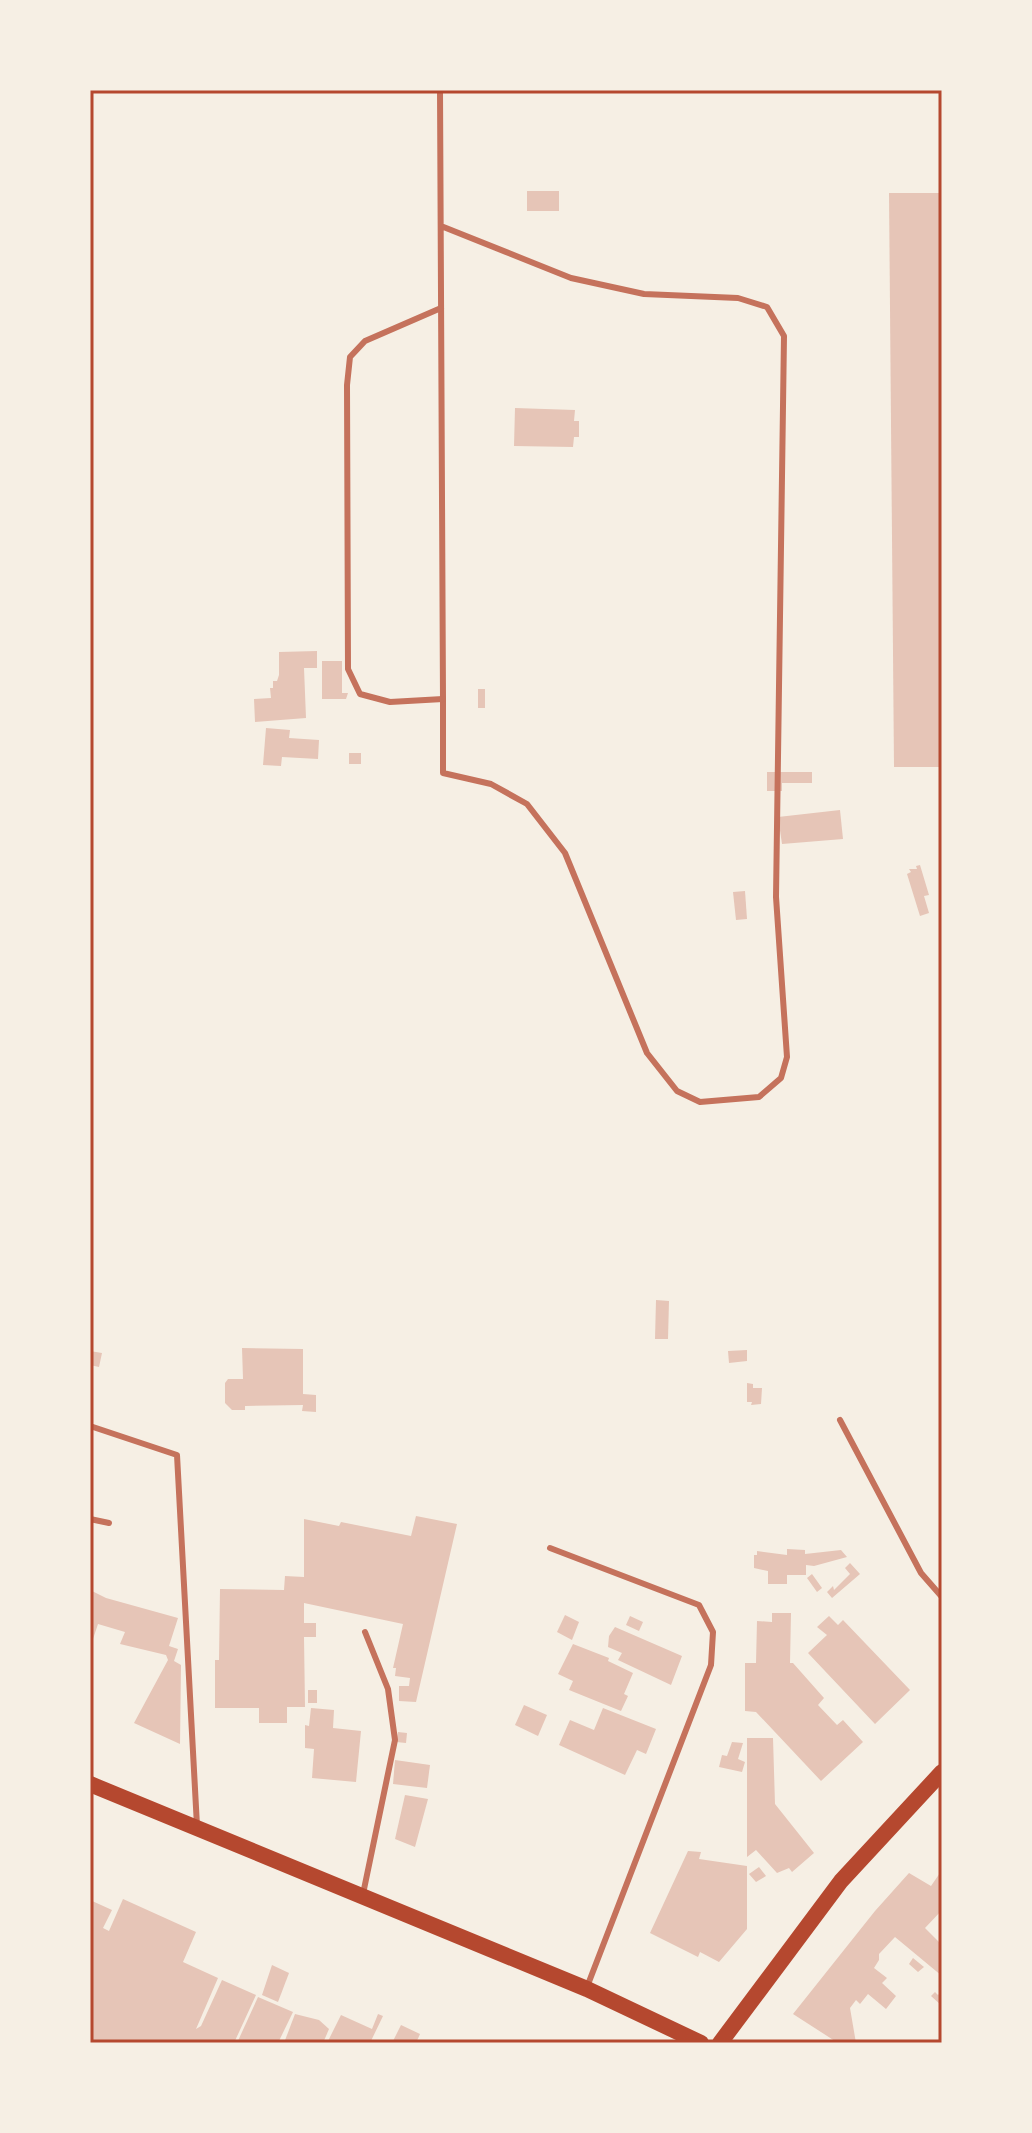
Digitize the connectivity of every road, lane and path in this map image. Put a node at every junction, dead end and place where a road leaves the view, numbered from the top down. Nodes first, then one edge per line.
1 (440, 90) edge
2 (441, 226) junction
3 (441, 308) junction
4 (443, 699) junction
5 (840, 1420) dead end
6 (90, 1426) edge
7 (90, 1519) edge
8 (109, 1523) dead end
9 (550, 1548) dead end
10 (942, 1597) edge
11 (365, 1632) dead end
12 (942, 1772) edge
13 (90, 1784) edge
14 (197, 1830) junction
15 (362, 1897) junction
16 (587, 1989) junction
17 (701, 2043) edge
18 (720, 2043) edge

1 - 2 lane
2 - 3 lane
2 - 4 lane
3 - 4 lane
3 - 4 lane
5 - 10 lane
6 - 14 lane
7 - 8 lane
9 - 16 lane
11 - 15 lane
12 - 18 main road
13 - 14 main road
14 - 15 main road
15 - 16 main road
16 - 17 main road

